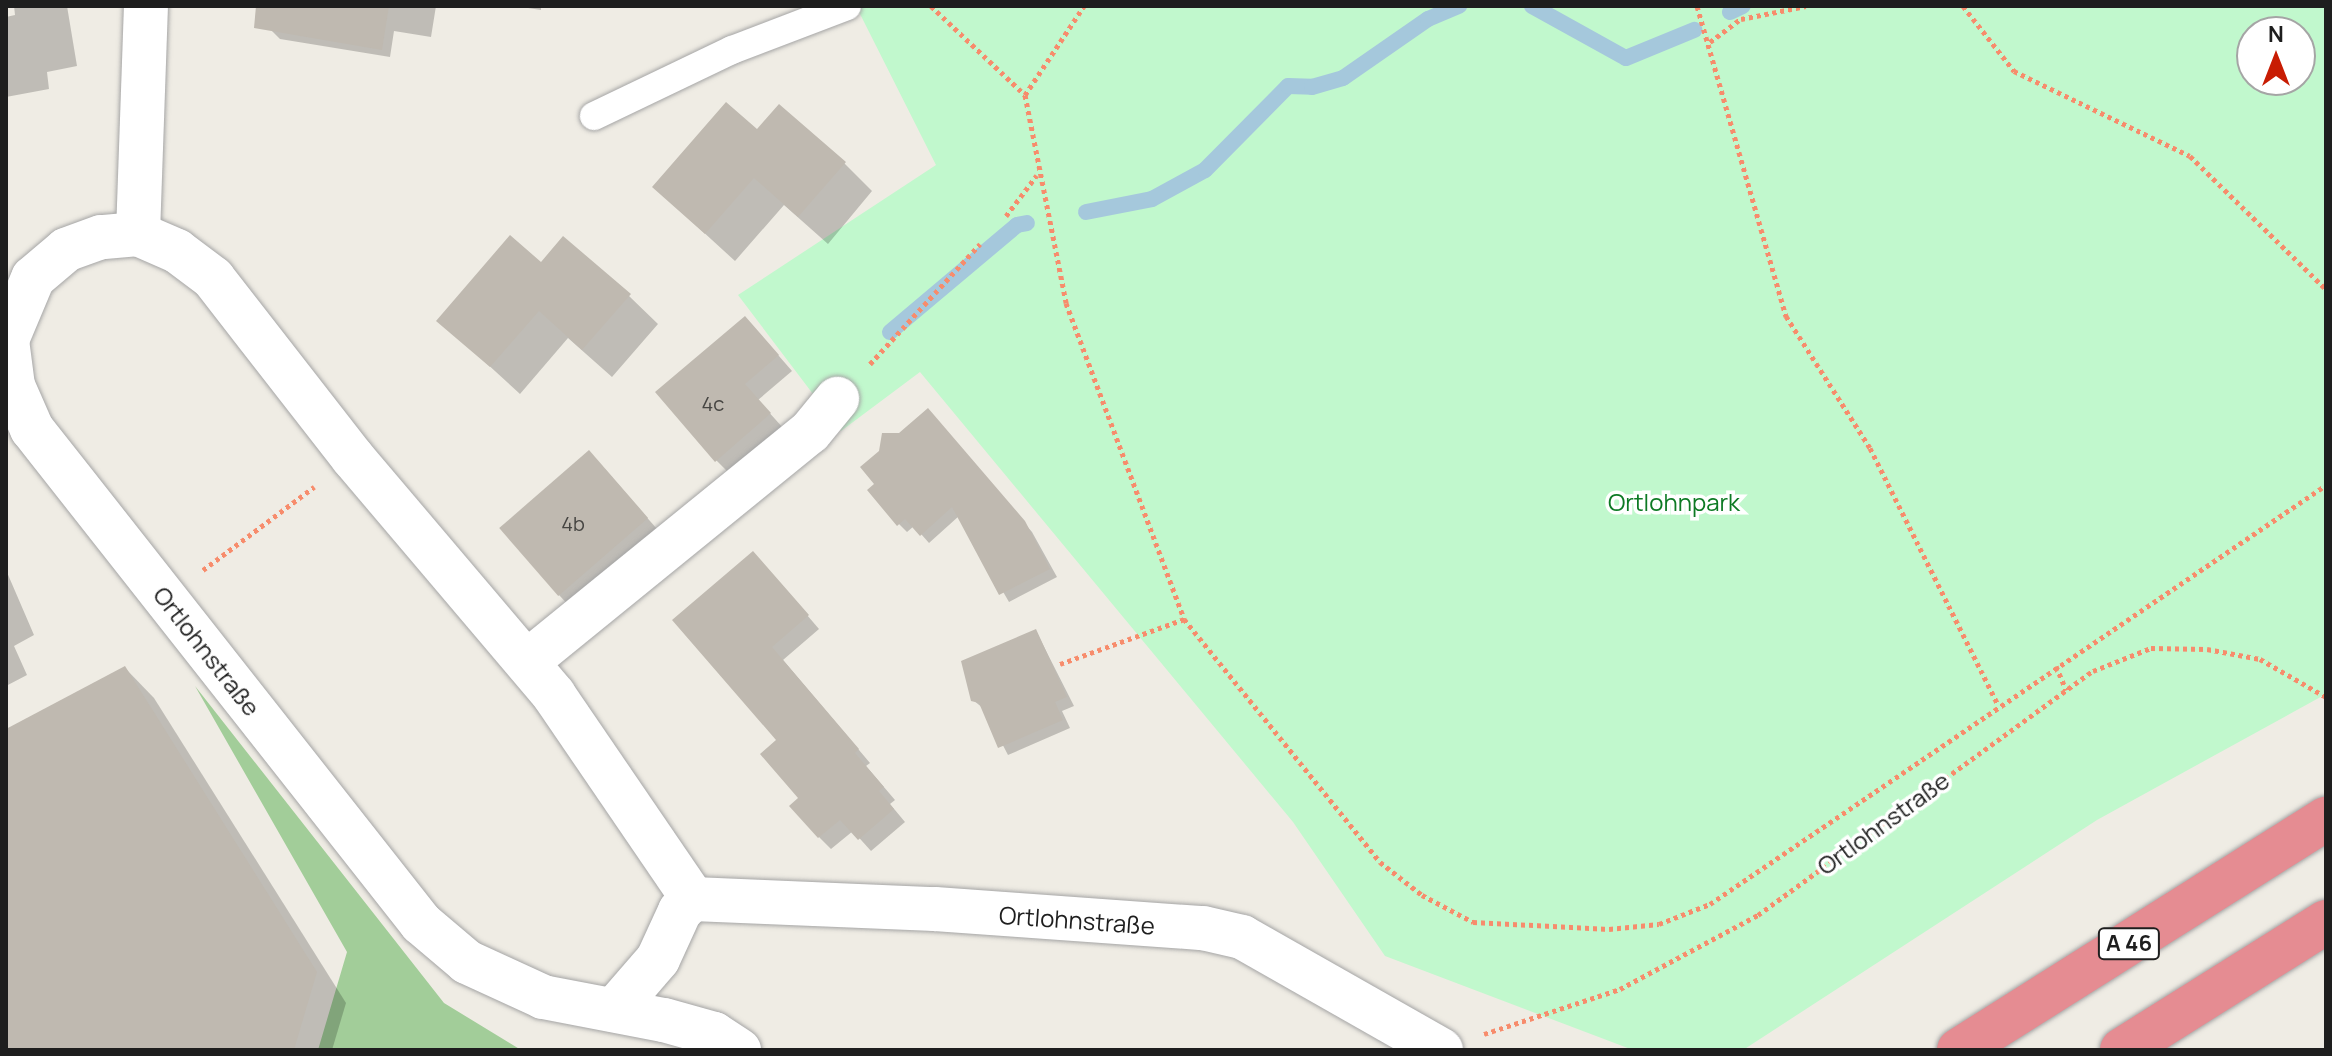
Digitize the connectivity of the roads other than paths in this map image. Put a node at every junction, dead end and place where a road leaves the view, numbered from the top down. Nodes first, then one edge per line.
1 (146, 6) edge
2 (847, 6) edge
3 (594, 116) dead end
4 (138, 234) junction
5 (837, 399) road end
6 (528, 661) junction
7 (2312, 828) edge
8 (693, 899) junction
9 (2326, 922) edge
10 (614, 1010) junction
11 (1437, 1048) edge
12 (739, 1050) edge
13 (1959, 1050) edge
14 (2122, 1050) edge

1 - 4 street
2 - 3 lane
4 - 6 street, Ortlohnstraße
4 - 10 street, Ortlohnstraße
5 - 6 street
6 - 8 street, Ortlohnstraße
7 - 13 highway, A 46
8 - 10 street
8 - 11 street, Ortlohnstraße
9 - 14 highway
10 - 12 street, Ortlohnstraße

